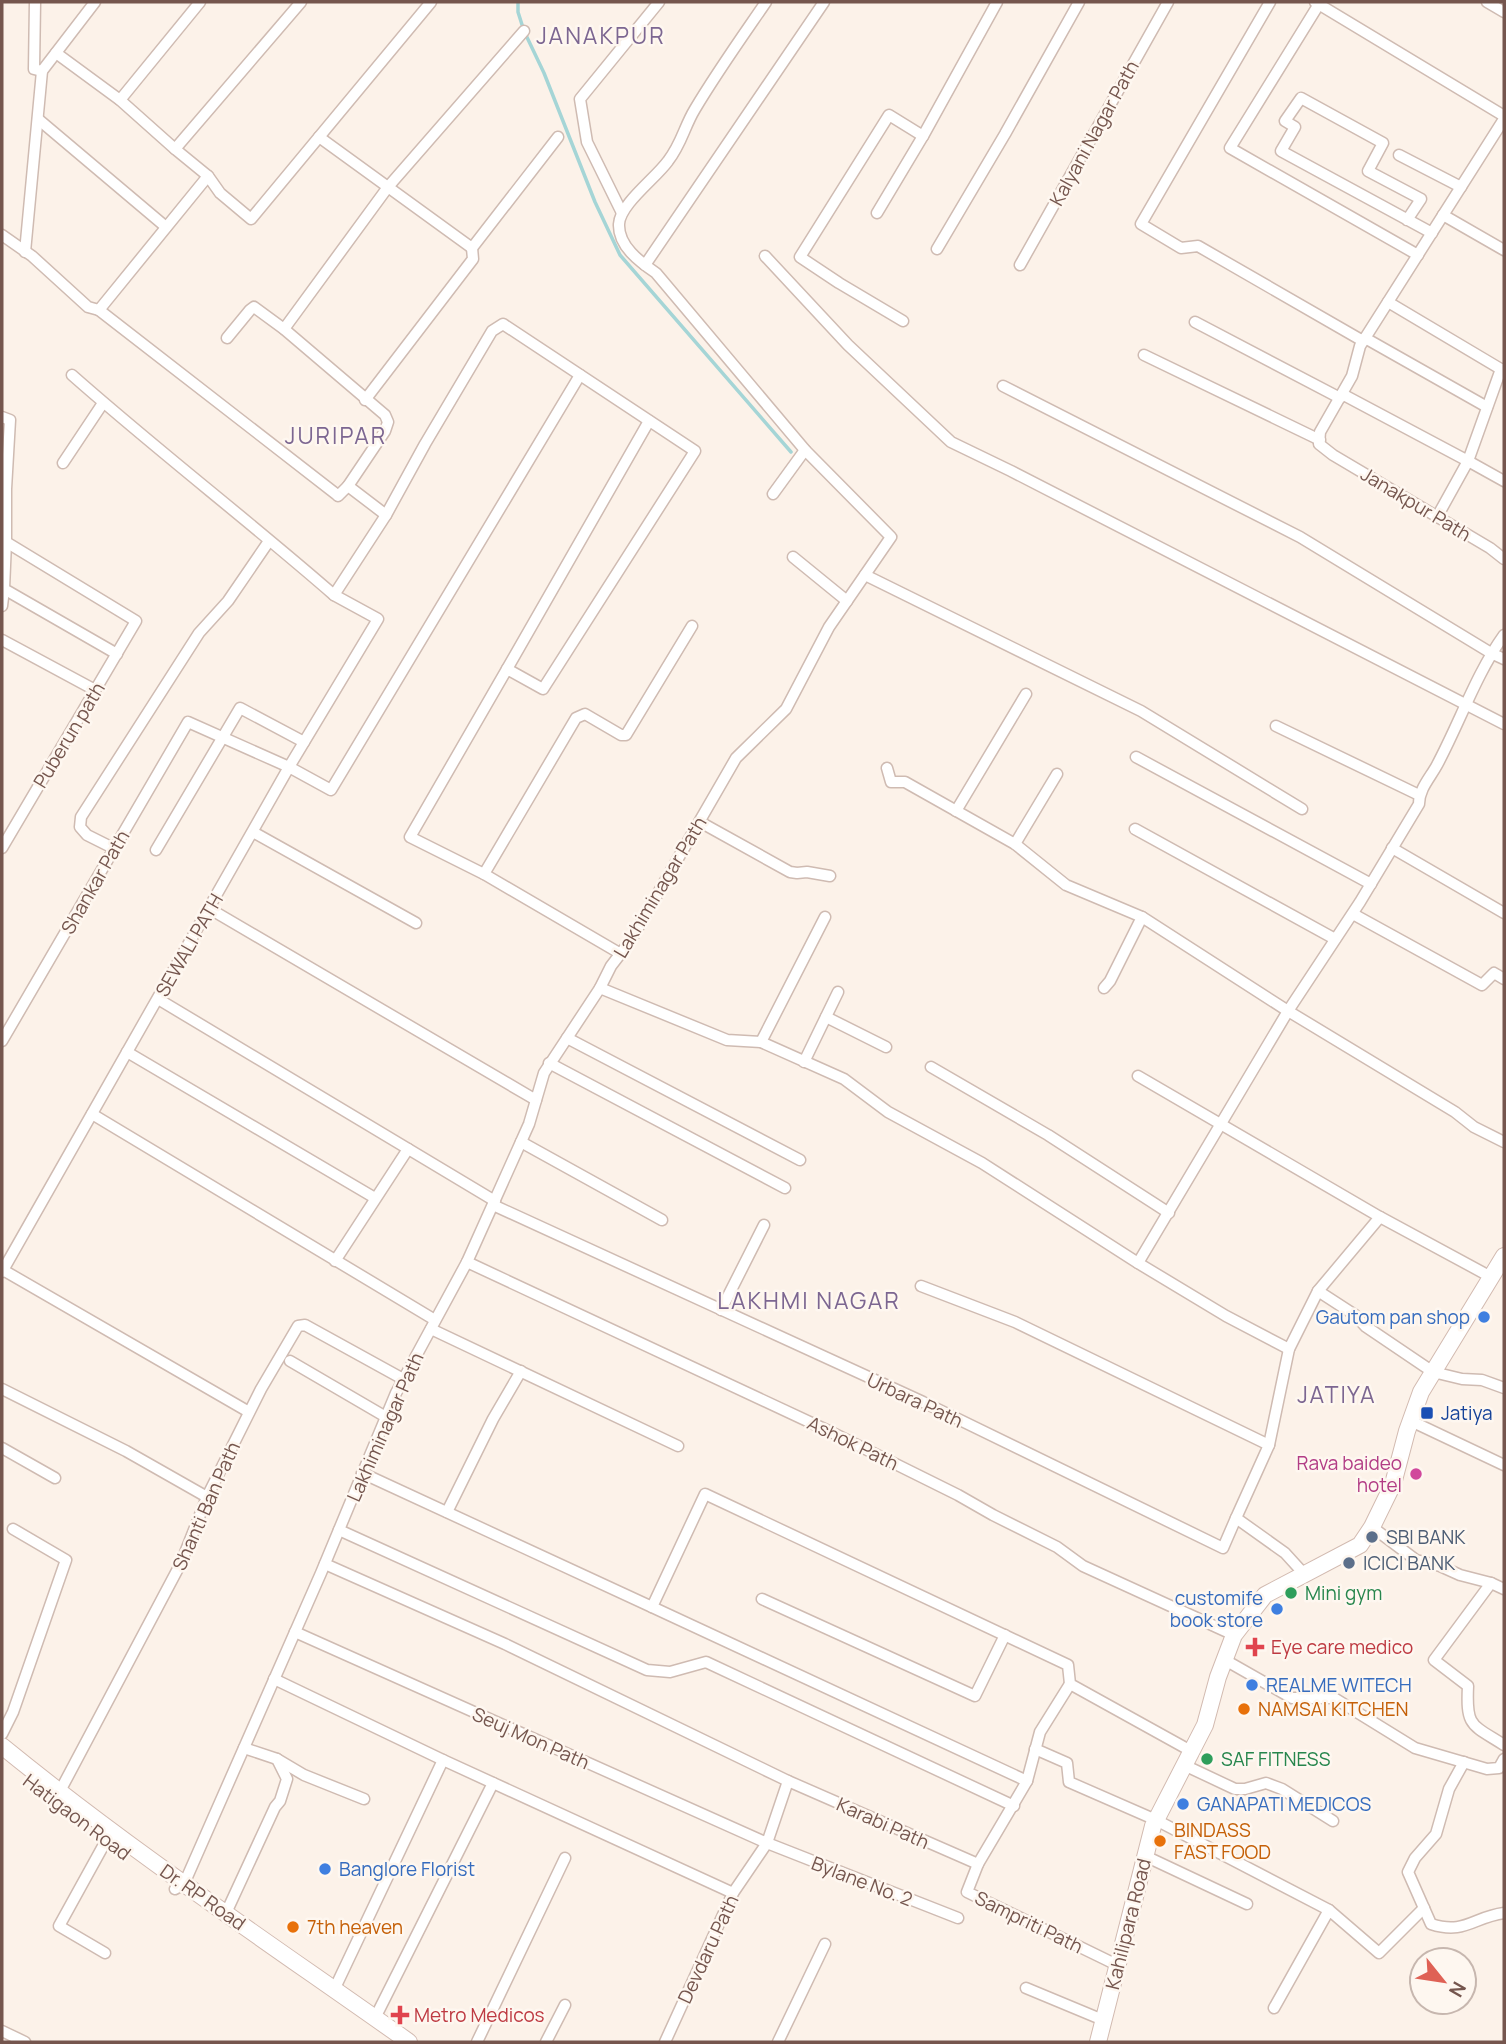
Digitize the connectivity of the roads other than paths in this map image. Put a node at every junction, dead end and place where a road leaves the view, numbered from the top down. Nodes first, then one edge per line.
1 (35, 2) edge
2 (95, 2) edge
3 (200, 2) edge
4 (301, 2) edge
5 (431, 2) edge
6 (659, 2) edge
7 (766, 2) edge
8 (824, 2) edge
9 (997, 2) edge
10 (1079, 2) edge
11 (1168, 2) edge
12 (1270, 2) edge
13 (1487, 2) edge
14 (1317, 3) edge
15 (1504, 12) edge
16 (524, 31) dead end
17 (56, 53) junction
18 (42, 72) junction
19 (120, 100) junction
20 (1504, 118) edge
21 (38, 119) junction
22 (558, 136) dead end
23 (923, 136) junction
24 (319, 137) junction
25 (175, 149) junction
26 (1399, 155) dead end
27 (208, 176) junction
28 (388, 187) junction
29 (1461, 187) junction
30 (622, 213) junction
31 (877, 213) dead end
32 (1443, 215) junction
33 (1407, 220) junction
34 (166, 228) junction
35 (1432, 233) junction
36 (2, 235) edge
37 (472, 248) junction
38 (937, 249) dead end
39 (1504, 250) edge
40 (25, 251) junction
41 (1418, 255) junction
42 (765, 256) dead end
43 (645, 265) junction
44 (1020, 265) dead end
45 (1388, 302) junction
46 (99, 310) junction
47 (903, 321) dead end
48 (1195, 322) dead end
49 (284, 329) junction
50 (227, 338) dead end
51 (1364, 340) junction
52 (1144, 355) dead end
53 (1503, 370) edge
54 (72, 375) dead end
55 (580, 375) junction
56 (1003, 386) dead end
57 (1341, 396) junction
58 (365, 400) junction
59 (103, 402) junction
60 (1488, 407) junction
61 (2, 417) edge
62 (649, 421) junction
63 (1320, 440) junction
64 (805, 450) junction
65 (1468, 461) junction
66 (63, 463) dead end
67 (1504, 481) edge
68 (348, 485) junction
69 (773, 494) dead end
70 (386, 515) junction
71 (1437, 516) junction
72 (4, 541) edge
73 (269, 541) junction
74 (793, 557) dead end
75 (1504, 559) edge
76 (865, 575) junction
77 (4, 589) junction
78 (334, 595) junction
79 (847, 601) junction
80 (2, 606) edge
81 (692, 626) dead end
82 (1504, 635) edge
83 (2, 640) edge
84 (1491, 653) junction
85 (117, 654) junction
86 (1504, 659) edge
87 (507, 669) junction
88 (96, 690) junction
89 (1026, 694) dead end
90 (1466, 704) junction
91 (1504, 724) edge
92 (1276, 726) dead end
93 (222, 737) junction
94 (304, 741) junction
95 (1136, 757) dead end
96 (289, 767) junction
97 (887, 768) dead end
98 (1057, 774) dead end
99 (1419, 795) junction
100 (1302, 810) dead end
101 (956, 811) junction
102 (700, 822) junction
103 (1135, 829) dead end
104 (253, 832) junction
105 (1015, 844) junction
106 (2, 848) edge
107 (1392, 848) junction
108 (115, 849) junction
109 (156, 850) dead end
110 (484, 874) junction
111 (830, 876) dead end
112 (1371, 884) junction
113 (210, 909) junction
114 (1504, 913) edge
115 (1353, 914) junction
116 (825, 916) dead end
117 (1142, 917) junction
118 (416, 923) dead end
119 (1335, 939) junction
120 (621, 954) junction
121 (1504, 979) edge
122 (600, 988) junction
123 (1104, 988) dead end
124 (838, 992) dead end
125 (158, 999) junction
126 (1288, 1010) junction
127 (826, 1017) junction
128 (566, 1038) junction
129 (2, 1041) edge
130 (761, 1042) junction
131 (886, 1047) dead end
132 (128, 1052) junction
133 (804, 1062) junction
134 (549, 1063) junction
135 (931, 1067) dead end
136 (1138, 1076) dead end
137 (536, 1100) junction
138 (92, 1114) junction
139 (1222, 1124) junction
140 (521, 1142) junction
141 (1504, 1142) edge
142 (408, 1149) junction
143 (800, 1160) dead end
144 (785, 1188) dead end
145 (375, 1198) junction
146 (494, 1203) junction
147 (1169, 1213) junction
148 (1380, 1217) junction
149 (662, 1220) dead end
150 (764, 1225) dead end
151 (1504, 1256) edge
152 (335, 1261) junction
153 (467, 1262) junction
154 (1138, 1262) junction
155 (2, 1271) edge
156 (1491, 1276) junction
157 (921, 1286) dead end
158 (1318, 1291) junction
159 (721, 1310) junction
160 (433, 1324) junction
161 (1289, 1349) junction
162 (290, 1361) dead end
163 (520, 1371) junction
164 (1433, 1372) junction
165 (403, 1379) junction
166 (1504, 1388) edge
167 (2, 1389) edge
168 (249, 1412) junction
169 (386, 1417) junction
170 (1411, 1421) junction
171 (1269, 1445) junction
172 (678, 1446) dead end
173 (2, 1448) edge
174 (1504, 1465) edge
175 (362, 1473) junction
176 (55, 1478) dead end
177 (207, 1497) junction
178 (447, 1512) junction
179 (1236, 1518) junction
180 (1372, 1527) junction
181 (13, 1529) dead end
182 (339, 1530) junction
183 (325, 1564) junction
184 (1305, 1575) junction
185 (1491, 1583) junction
186 (1504, 1588) edge
187 (761, 1599) dead end
188 (652, 1607) junction
189 (295, 1632) junction
190 (1234, 1634) junction
191 (1005, 1635) junction
192 (1224, 1660) junction
193 (274, 1679) junction
194 (1070, 1684) junction
195 (2, 1734) edge
196 (1504, 1744) edge
197 (2, 1746) edge
198 (244, 1748) junction
199 (1035, 1749) junction
200 (1188, 1758) junction
201 (277, 1759) junction
202 (1504, 1759) edge
203 (2, 1760) edge
204 (443, 1760) junction
205 (1464, 1762) junction
206 (788, 1781) junction
207 (1027, 1781) junction
208 (493, 1783) junction
209 (60, 1793) junction
210 (364, 1800) dead end
211 (1014, 1806) junction
212 (1156, 1820) junction
213 (1333, 1821) dead end
214 (107, 1839) junction
215 (767, 1843) junction
216 (1145, 1856) junction
217 (565, 1858) dead end
218 (978, 1864) junction
219 (179, 1887) junction
220 (733, 1893) junction
221 (1247, 1904) dead end
222 (1424, 1908) junction
223 (1329, 1910) junction
224 (226, 1913) junction
225 (1504, 1913) edge
226 (958, 1918) dead end
227 (825, 1944) dead end
228 (105, 1953) dead end
229 (1117, 1965) junction
230 (1026, 1988) dead end
231 (334, 1990) junction
232 (565, 2005) dead end
233 (1273, 2008) dead end
234 (375, 2018) junction
235 (1103, 2020) junction
236 (2, 2031) edge
237 (25, 2042) edge
238 (394, 2042) edge
239 (409, 2042) edge
240 (477, 2042) edge
241 (546, 2042) edge
242 (665, 2042) edge
243 (778, 2042) edge
244 (1098, 2042) edge

1 - 18 street
2 - 17 street
3 - 19 street
4 - 25 street
5 - 24 street
6 - 30 street, Lakhiminagar Path
7 - 30 street
8 - 43 street
9 - 23 street
10 - 38 street
11 - 44 street, Kalyani Nagar Path
12 - 51 street
13 - 15 street
14 - 20 street
14 - 41 street
16 - 28 street
17 - 18 street
17 - 19 street
18 - 21 street
19 - 25 street
20 - 29 street
21 - 34 street
21 - 40 street
22 - 37 street
23 - 31 street
23 - 47 street
24 - 27 street
24 - 28 street
25 - 27 street
26 - 29 street
27 - 34 street
28 - 37 street
28 - 49 street
29 - 32 street
30 - 43 street, Lakhiminagar Path
32 - 35 street
32 - 39 street
33 - 33 street
33 - 35 street
34 - 46 street
35 - 41 street
36 - 40 street
37 - 58 street
40 - 46 street
41 - 45 street
42 - 90 street
43 - 64 street, Lakhiminagar Path
45 - 51 street
45 - 53 street
46 - 68 street
48 - 57 street
49 - 50 street
49 - 58 street
51 - 57 street
51 - 60 street
52 - 63 street
53 - 60 street
54 - 59 street
55 - 62 street
55 - 70 street
55 - 96 street
56 - 84 street
57 - 63 street
57 - 65 street
58 - 68 street
59 - 66 street
59 - 73 street
60 - 65 street
61 - 72 street
62 - 87 street
62 - 87 street
63 - 71 street, Janakpur Path
64 - 69 street
64 - 76 street, Lakhiminagar Path
65 - 67 street
65 - 71 street
68 - 70 street
70 - 78 street
71 - 75 street, Janakpur Path
72 - 77 street
72 - 85 street, Puberun path
73 - 78 street
73 - 108 street
74 - 79 street
76 - 79 street, Lakhiminagar Path
76 - 100 street
77 - 80 street
77 - 85 street
78 - 94 street, SEWALI PATH
79 - 102 street, Lakhiminagar Path
81 - 110 street
82 - 84 street
83 - 88 street
84 - 86 street
84 - 90 street
85 - 88 street, Puberun path
87 - 110 street
88 - 106 street, Puberun path
89 - 101 street
90 - 91 street
90 - 99 street
92 - 99 street
93 - 94 street
93 - 96 street
93 - 108 street, Shankar Path
93 - 109 street
94 - 96 street, SEWALI PATH
95 - 112 street
96 - 104 street, SEWALI PATH
97 - 101 street
98 - 105 street
99 - 107 street
101 - 105 street
102 - 111 street
102 - 120 street, Lakhiminagar Path
103 - 119 street
104 - 113 street, SEWALI PATH
104 - 118 street
105 - 117 street
107 - 112 street
107 - 114 street
108 - 129 street, Shankar Path
110 - 120 street
112 - 115 street
113 - 125 street, SEWALI PATH
113 - 137 street
115 - 119 street
115 - 121 street
116 - 130 street
117 - 123 street
117 - 126 street
119 - 126 street
120 - 122 street, Lakhiminagar Path
122 - 128 street, Lakhiminagar Path
122 - 130 street
124 - 127 street
125 - 132 street, SEWALI PATH
125 - 142 street, Urbara Path
126 - 139 street
126 - 141 street
127 - 131 street
127 - 133 street
128 - 134 street, Lakhiminagar Path
128 - 143 street
130 - 133 street
132 - 138 street, SEWALI PATH
132 - 145 street
133 - 154 street
134 - 137 street, Lakhiminagar Path
134 - 144 street
135 - 147 street
136 - 139 street
137 - 140 street, Lakhiminagar Path
138 - 152 street
138 - 155 street, SEWALI PATH
139 - 147 street
139 - 148 street
140 - 146 street, Lakhiminagar Path
140 - 149 street
142 - 145 street
142 - 146 street, Urbara Path
145 - 152 street
146 - 153 street, Lakhiminagar Path
146 - 159 street, Urbara Path
147 - 154 street
148 - 156 street
148 - 158 street
150 - 159 street
151 - 156 main road, Kahilipara Road
152 - 160 street
153 - 160 street, Lakhiminagar Path
153 - 190 street, Ashok Path
154 - 161 street
155 - 168 street
156 - 164 main road, Kahilipara Road
157 - 171 street
158 - 161 street
158 - 164 street
159 - 179 street, Urbara Path
160 - 163 street
160 - 165 street, Lakhiminagar Path
161 - 171 street
162 - 169 street
163 - 172 street
163 - 178 street
164 - 166 street
164 - 170 main road, Kahilipara Road
165 - 168 street, Shanti Ban Path
165 - 169 street, Lakhiminagar Path
167 - 177 street
168 - 177 street, Shanti Ban Path
169 - 175 street, Lakhiminagar Path
170 - 174 street
170 - 180 main road, Kahilipara Road
171 - 179 street
173 - 176 street
175 - 178 street
175 - 182 street, Lakhiminagar Path
177 - 209 street, Shanti Ban Path
178 - 188 street
179 - 184 street
180 - 184 main road, Kahilipara Road
180 - 185 street
181 - 195 street
182 - 183 street, Lakhiminagar Path
182 - 211 street
183 - 189 street, Lakhiminagar Path
183 - 206 street, Karabi Path
184 - 190 main road, Kahilipara Road
185 - 186 street
185 - 196 street
187 - 191 street
188 - 191 street
188 - 207 street
189 - 193 street, Lakhiminagar Path
189 - 215 street, Seuj Mon Path
190 - 192 main road, Kahilipara Road
191 - 194 street
192 - 200 main road, Kahilipara Road
192 - 205 street
193 - 198 street, Lakhiminagar Path
193 - 204 street
194 - 199 street
194 - 200 street
197 - 209 main road, Dr. RP Road
198 - 201 street
198 - 219 street, Lakhiminagar Path
199 - 207 street
199 - 212 street
200 - 212 main road, Kahilipara Road
200 - 213 street
201 - 210 street
201 - 224 street
202 - 205 street
203 - 214 main road, Hatigaon Road
204 - 208 street
204 - 231 street
205 - 222 street
206 - 215 street, Devdaru Path
206 - 218 street, Karabi Path
207 - 211 street
208 - 220 street
208 - 234 street
209 - 219 main road, Dr. RP Road
211 - 218 street
212 - 216 main road, Kahilipara Road
212 - 223 street
214 - 219 main road, Hatigaon Road
214 - 228 street
215 - 220 street, Devdaru Path
215 - 226 street, Bylane No. 2
216 - 221 street
216 - 229 main road, Kahilipara Road
217 - 240 street
218 - 229 street, Sampriti Path
219 - 224 main road, Dr. RP Road
219 - 238 main road, Hatigaon Road
220 - 242 street, Devdaru Path
222 - 223 street
222 - 225 street
223 - 233 street
224 - 231 main road, Dr. RP Road
227 - 243 street
229 - 235 main road, Kahilipara Road
230 - 235 street
231 - 234 main road, Dr. RP Road
232 - 241 street
234 - 239 main road, Dr. RP Road
235 - 244 main road, Kahilipara Road
236 - 237 street

